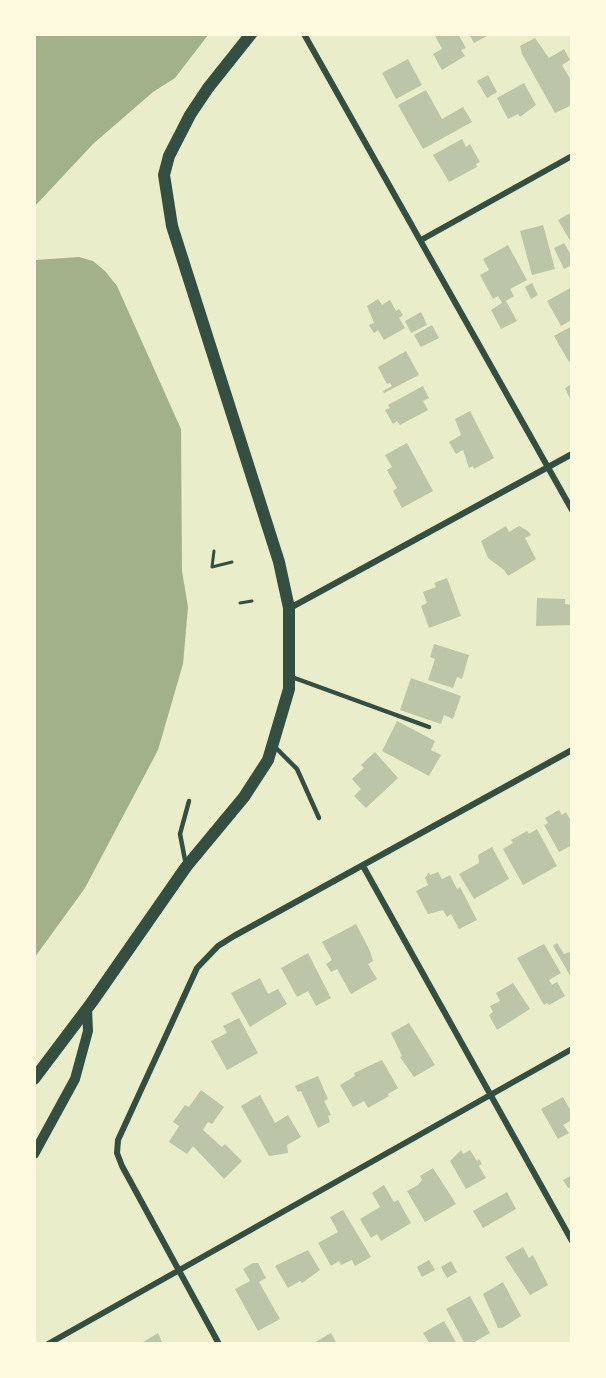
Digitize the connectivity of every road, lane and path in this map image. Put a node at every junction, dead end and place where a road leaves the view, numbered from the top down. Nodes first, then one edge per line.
1 (251, 34) edge
2 (304, 34) edge
3 (572, 156) edge
4 (421, 240) junction
5 (572, 454) edge
6 (547, 468) junction
7 (572, 510) edge
8 (214, 551) dead end
9 (232, 562) dead end
10 (252, 601) dead end
11 (240, 603) dead end
12 (289, 608) junction
13 (289, 676) junction
14 (429, 727) dead end
15 (273, 745) junction
16 (572, 750) edge
17 (189, 801) dead end
18 (319, 818) dead end
19 (363, 866) junction
20 (186, 867) junction
21 (87, 1009) junction
22 (572, 1049) edge
23 (34, 1079) edge
24 (492, 1094) junction
25 (34, 1154) edge
26 (572, 1241) edge
27 (178, 1270) junction
28 (48, 1344) edge
29 (219, 1344) edge

1 - 12 main road
2 - 4 street
3 - 4 street
4 - 6 street
5 - 6 street
6 - 7 street
6 - 12 street
8 - 9 path
10 - 11 path
12 - 13 main road
13 - 14 lane
13 - 15 main road
15 - 18 lane
15 - 20 main road
16 - 19 street
17 - 20 lane
19 - 24 street
19 - 27 street
20 - 21 main road
21 - 23 main road
21 - 25 street
22 - 24 street
24 - 26 street
24 - 27 street
27 - 28 street
27 - 29 street

